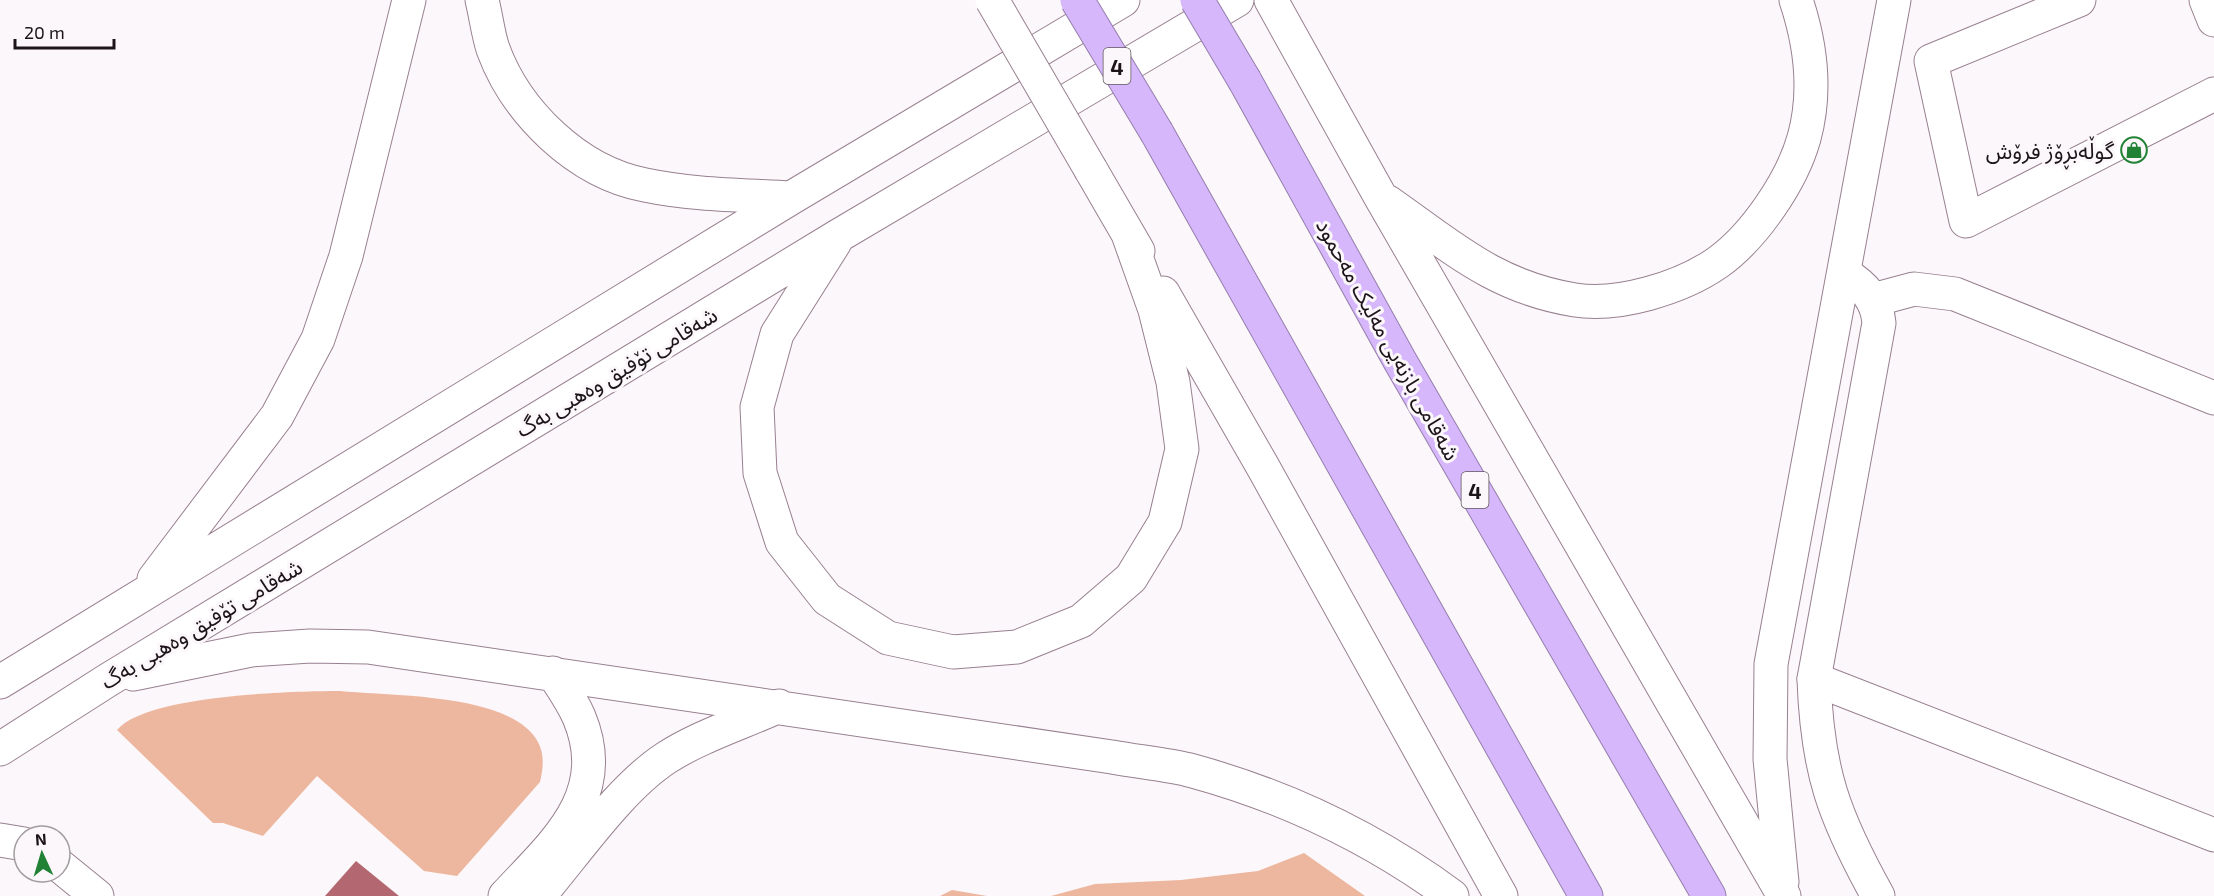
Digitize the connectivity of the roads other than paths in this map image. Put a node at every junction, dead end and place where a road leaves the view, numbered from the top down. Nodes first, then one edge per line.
1 (409, 0) edge
2 (482, 0) edge
3 (992, 0) edge
4 (1077, 0) edge
5 (1123, 0) edge
6 (1197, 0) edge
7 (1237, 0) edge
8 (1270, 0) edge
9 (1796, 0) edge
10 (1894, 0) edge
11 (2079, 0) edge
12 (2206, 0) edge
13 (2214, 20) edge
14 (2214, 94) edge
15 (1380, 196) junction
16 (791, 198) junction
17 (1128, 234) junction
18 (838, 236) junction
19 (1844, 273) junction
20 (1873, 300) junction
21 (2214, 398) edge
22 (143, 594) junction
23 (553, 673) junction
24 (1814, 679) junction
25 (108, 680) junction
26 (0, 682) edge
27 (779, 706) junction
28 (0, 749) edge
29 (2214, 835) edge
30 (72, 876) edge
31 (97, 896) edge
32 (505, 896) edge
33 (538, 896) edge
34 (1452, 896) edge
35 (1501, 896) edge
36 (1586, 896) edge
37 (1709, 896) edge
38 (1784, 896) edge
39 (1878, 896) edge

1 - 22 main road
2 - 16 main road
3 - 17 main road, bridge
4 - 36 highway, 4, bridge
5 - 16 main road
6 - 37 highway, شەقامی بازنەیی مەلیک مەحمود / 4, bridge
7 - 18 main road, شەقامی تۆفیق وەهبی بەگ
8 - 15 main road
9 - 15 main road
10 - 19 main road
11 - 14 main road
12 - 13 main road
15 - 38 main road
16 - 22 main road
17 - 18 main road
17 - 35 main road
18 - 25 main road, شەقامی تۆفیق وەهبی بەگ
19 - 20 main road
19 - 38 main road
20 - 21 main road
20 - 24 main road
22 - 26 main road
23 - 25 main road
23 - 27 main road
23 - 32 main road
24 - 29 main road
24 - 39 main road
25 - 28 main road, شەقامی تۆفیق وەهبی بەگ
27 - 33 main road
27 - 34 main road
30 - 31 main road

